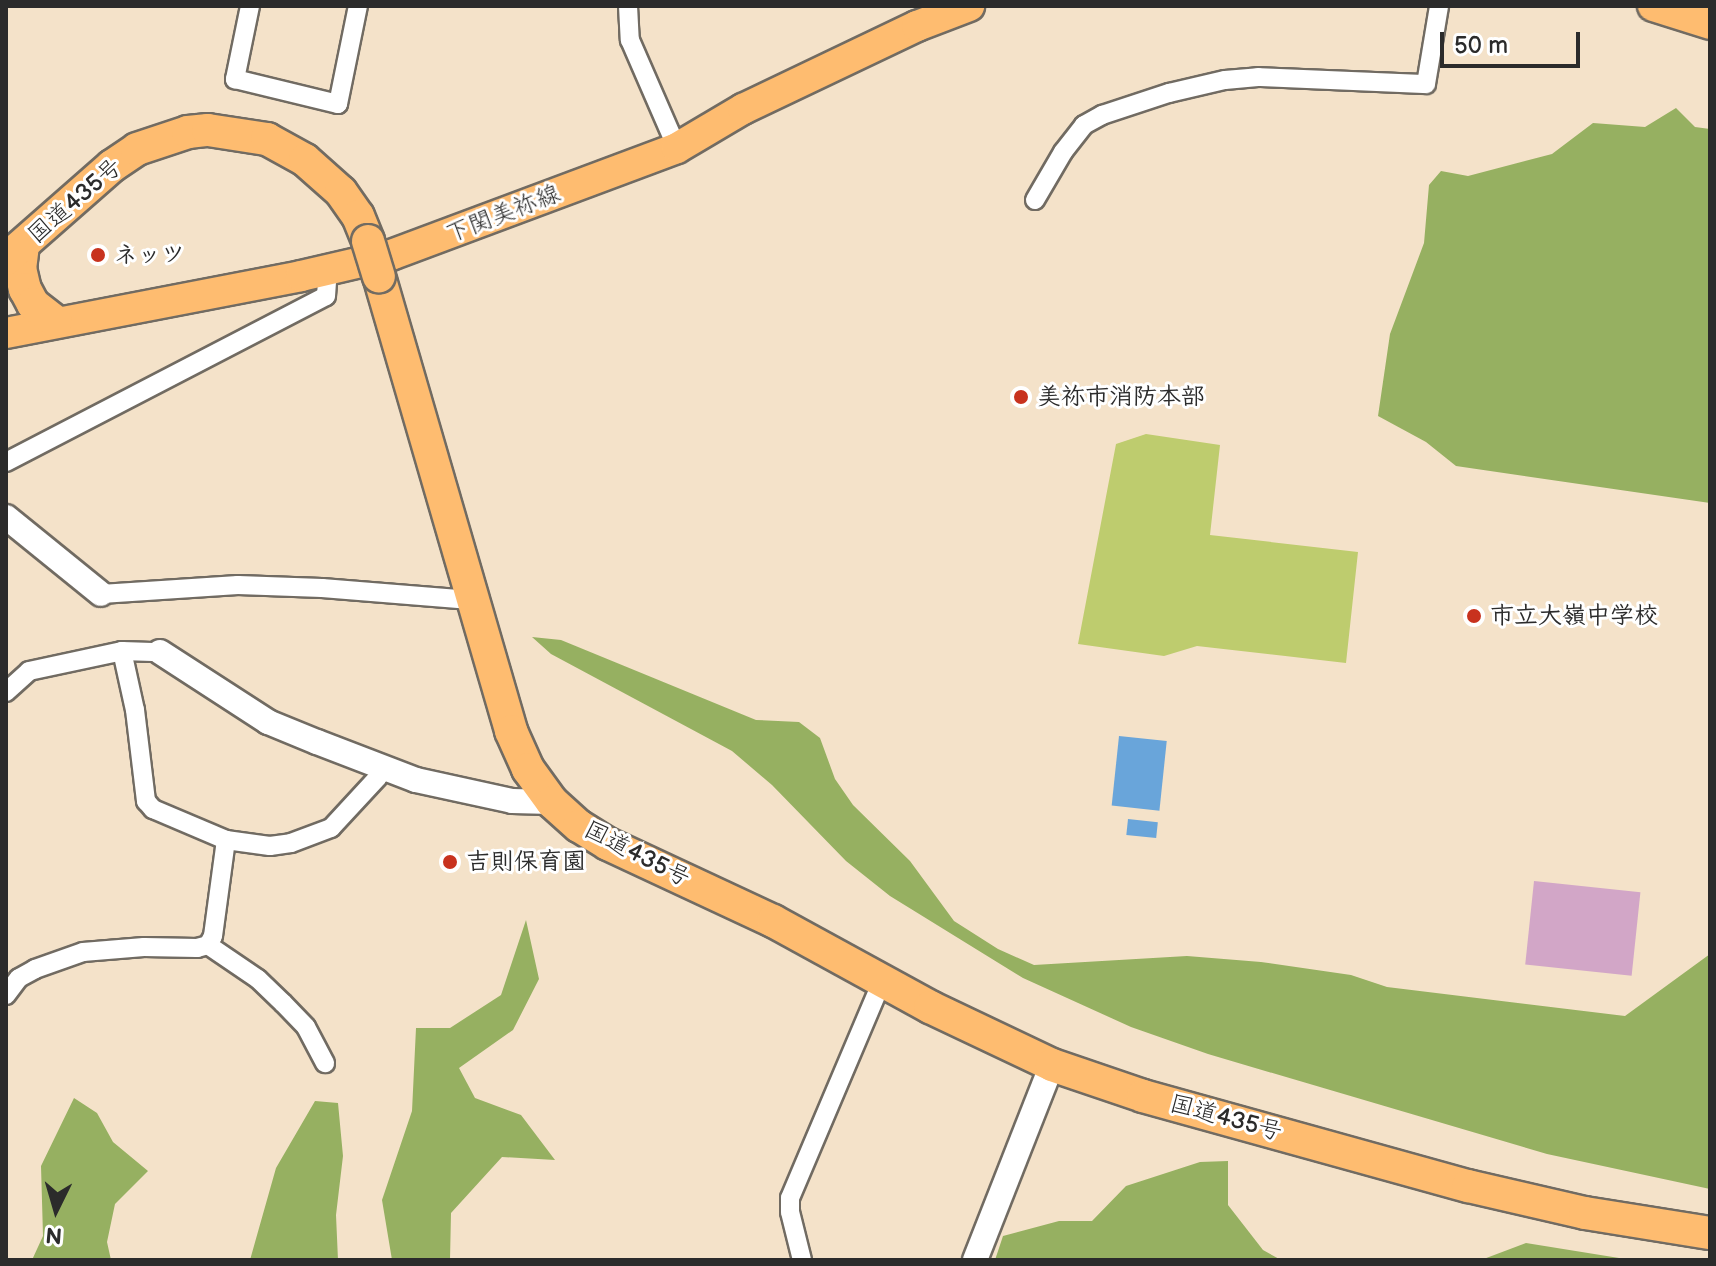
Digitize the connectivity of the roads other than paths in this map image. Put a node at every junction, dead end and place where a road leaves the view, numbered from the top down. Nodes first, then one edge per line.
1 (250, 6) edge
2 (358, 6) edge
3 (628, 6) edge
4 (969, 6) edge
5 (1439, 6) edge
6 (1653, 6) edge
7 (1710, 24) edge
8 (677, 148) junction
9 (1035, 200) dead end
10 (15, 252) edge
11 (328, 270) junction
12 (56, 322) junction
13 (6, 333) edge
14 (6, 462) edge
15 (6, 517) edge
16 (101, 594) joint
17 (471, 600) junction
18 (122, 651) junction
19 (160, 652) joint
20 (6, 692) edge
21 (383, 767) junction
22 (552, 802) junction
23 (226, 840) junction
24 (208, 945) junction
25 (882, 981) junction
26 (6, 995) edge
27 (325, 1063) dead end
28 (1052, 1065) junction
29 (1710, 1233) edge
30 (802, 1260) edge
31 (975, 1260) edge

1 - 2 street
3 - 8 street
4 - 8 main road, 下関美祢線
5 - 9 street
6 - 7 main road
8 - 11 main road, 下関美祢線
10 - 12 highway
10 - 17 highway, 国道435号, bridge
11 - 12 main road, 下関美祢線
11 - 14 street
12 - 13 main road, 下関美祢線
15 - 16 street
16 - 17 street
17 - 22 highway, 国道435号
18 - 19 street
18 - 20 street
18 - 23 street
19 - 21 street
21 - 22 street
21 - 23 street
22 - 25 highway, 国道435号
23 - 24 street
24 - 26 street
24 - 27 street
25 - 28 highway, 国道435号
25 - 30 street
28 - 29 highway, 国道435号
28 - 31 street

